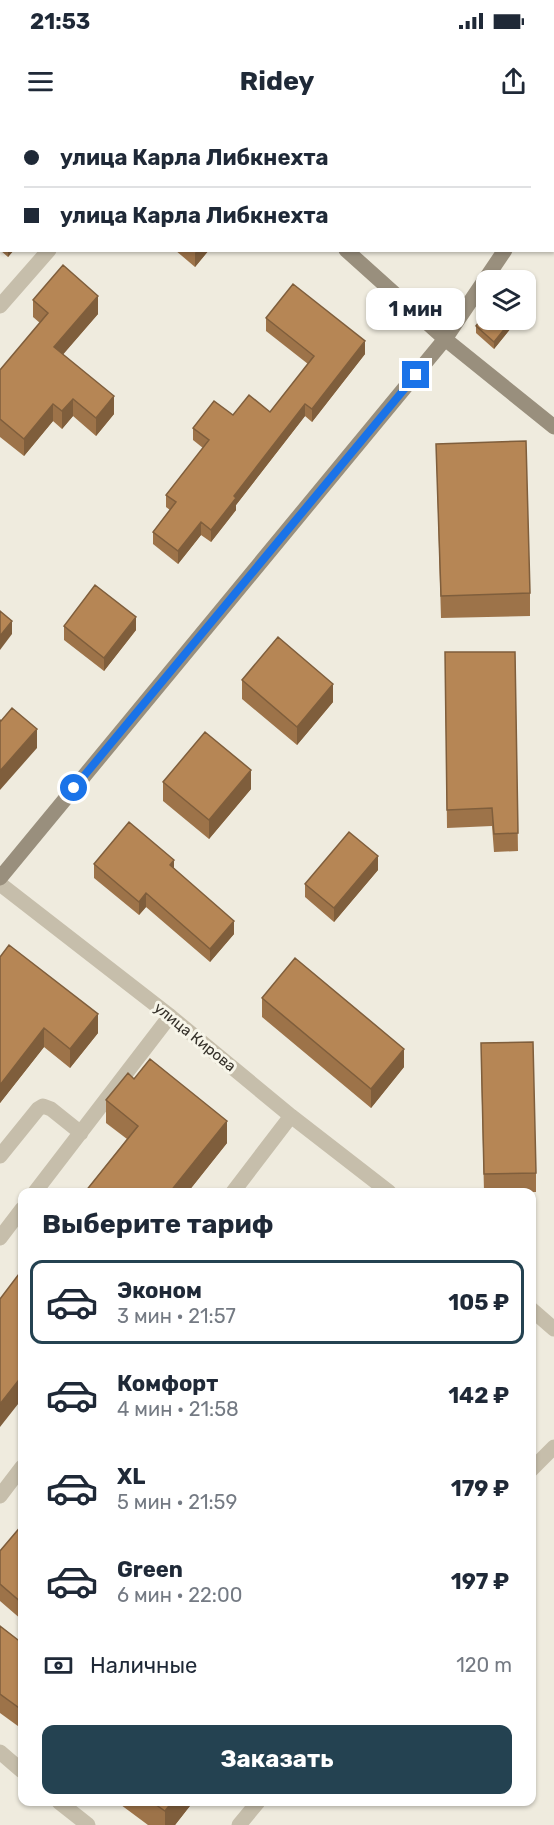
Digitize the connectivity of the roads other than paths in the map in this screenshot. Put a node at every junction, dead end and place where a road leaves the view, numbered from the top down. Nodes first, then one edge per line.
1 (47, 252) edge
2 (348, 252) edge
3 (504, 252) edge
4 (0, 306) edge
5 (445, 339) junction
6 (554, 427) edge
7 (0, 878) edge
8 (0, 884) edge
9 (170, 1016) junction
10 (291, 1116) junction
11 (81, 1133) junction
12 (0, 1156) edge
13 (38, 1188) edge
14 (236, 1188) edge
15 (384, 1188) edge
16 (18, 1214) edge
17 (0, 1238) edge
18 (536, 1313) edge
19 (554, 1329) edge
20 (554, 1447) edge
21 (536, 1465) edge
22 (18, 1472) edge
23 (0, 1496) edge
24 (0, 1752) edge
25 (18, 1768) edge
26 (65, 1806) edge
27 (255, 1806) edge
28 (88, 1825) edge
29 (239, 1825) edge

1 - 4 street
2 - 5 street
3 - 5 street
5 - 6 street
5 - 7 street
8 - 9 street, улица Кирова
9 - 10 street, улица Кирова
9 - 11 street
10 - 14 street
10 - 15 street, улица Кирова
11 - 12 street
11 - 13 street
16 - 17 street
18 - 19 street
20 - 21 street
22 - 23 street
24 - 25 street
26 - 28 street
27 - 29 street

